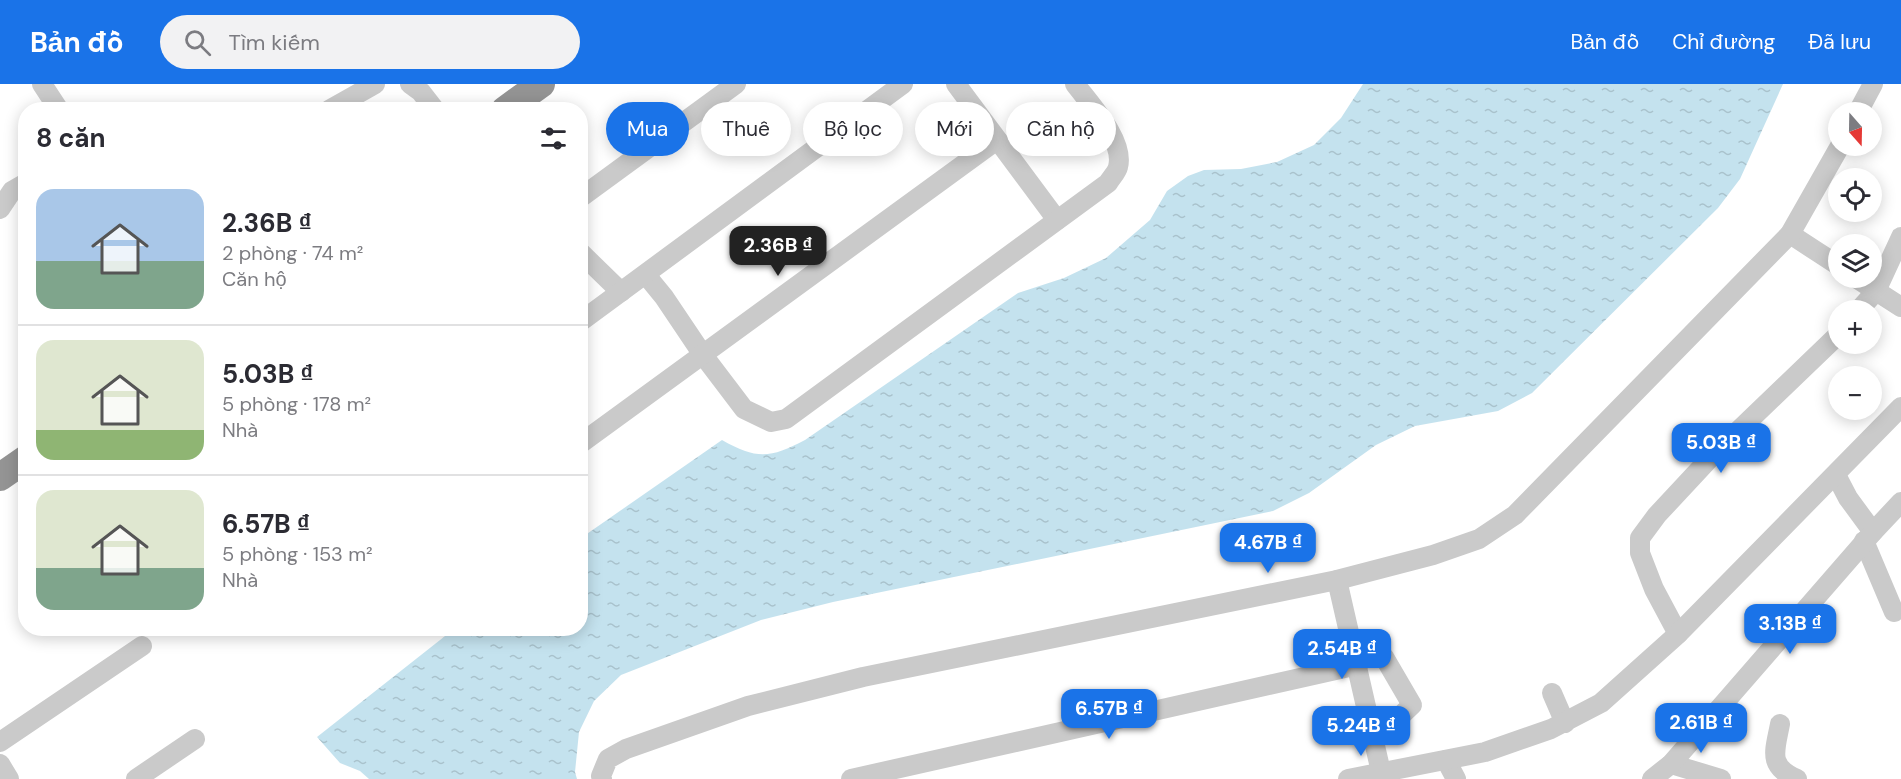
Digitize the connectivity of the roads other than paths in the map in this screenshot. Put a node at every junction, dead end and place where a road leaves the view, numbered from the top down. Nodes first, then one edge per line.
1 (42, 84) edge
2 (375, 84) edge
3 (410, 84) edge
4 (541, 84) edge
5 (736, 84) edge
6 (903, 84) edge
7 (956, 84) edge
8 (1076, 84) edge
9 (1873, 84) edge
10 (54, 102) edge
11 (344, 102) edge
12 (429, 102) edge
13 (517, 102) edge
14 (1863, 102) edge
15 (997, 140) junction
16 (1834, 156) edge
17 (18, 188) edge
18 (588, 192) edge
19 (0, 209) edge
20 (1057, 220) junction
21 (1790, 234) junction
22 (1901, 237) edge
23 (1828, 259) edge
24 (588, 260) edge
25 (646, 275) junction
26 (1871, 288) edge
27 (1876, 291) junction
28 (621, 292) junction
29 (1868, 300) edge
30 (1901, 307) edge
31 (588, 316) edge
32 (1828, 345) edge
33 (703, 355) junction
34 (1901, 407) edge
35 (588, 438) edge
36 (1836, 475) junction
37 (1901, 502) edge
38 (1869, 536) junction
39 (1337, 580) junction
40 (1894, 612) dead end
41 (1678, 634) junction
42 (142, 646) dead end
43 (1357, 659) junction
44 (1552, 693) dead end
45 (1565, 723) junction
46 (1780, 724) dead end
47 (195, 739) dead end
48 (1374, 741) junction
49 (0, 742) edge
50 (1446, 760) junction
51 (0, 764) edge
52 (1671, 764) junction
53 (1376, 775) edge
54 (9, 779) edge
55 (136, 779) edge
56 (602, 779) edge
57 (851, 779) edge
58 (1348, 779) edge
59 (1456, 779) edge
60 (1652, 779) edge
61 (1721, 779) edge
62 (1797, 779) edge

1 - 10 street
2 - 11 street
3 - 12 street
4 - 13 highway
5 - 18 street
6 - 25 street
7 - 15 street
8 - 20 street
9 - 14 street
15 - 20 street
15 - 33 street
16 - 21 street
17 - 19 street
20 - 33 street
21 - 23 street
21 - 39 street
22 - 27 street
24 - 28 street
25 - 28 street
25 - 33 street
26 - 27 street
27 - 29 street
27 - 30 street
28 - 31 street
32 - 41 street
33 - 35 street
34 - 36 street
36 - 38 street
36 - 41 street
37 - 38 street
38 - 40 street
38 - 52 street
39 - 43 street
39 - 56 street
41 - 45 street
42 - 49 street
43 - 48 street
43 - 48 street
43 - 57 street
44 - 45 street
45 - 50 street
46 - 62 street
47 - 55 street
48 - 53 street
50 - 53 street
50 - 59 street
51 - 54 street
52 - 60 street
52 - 61 street
53 - 58 street

